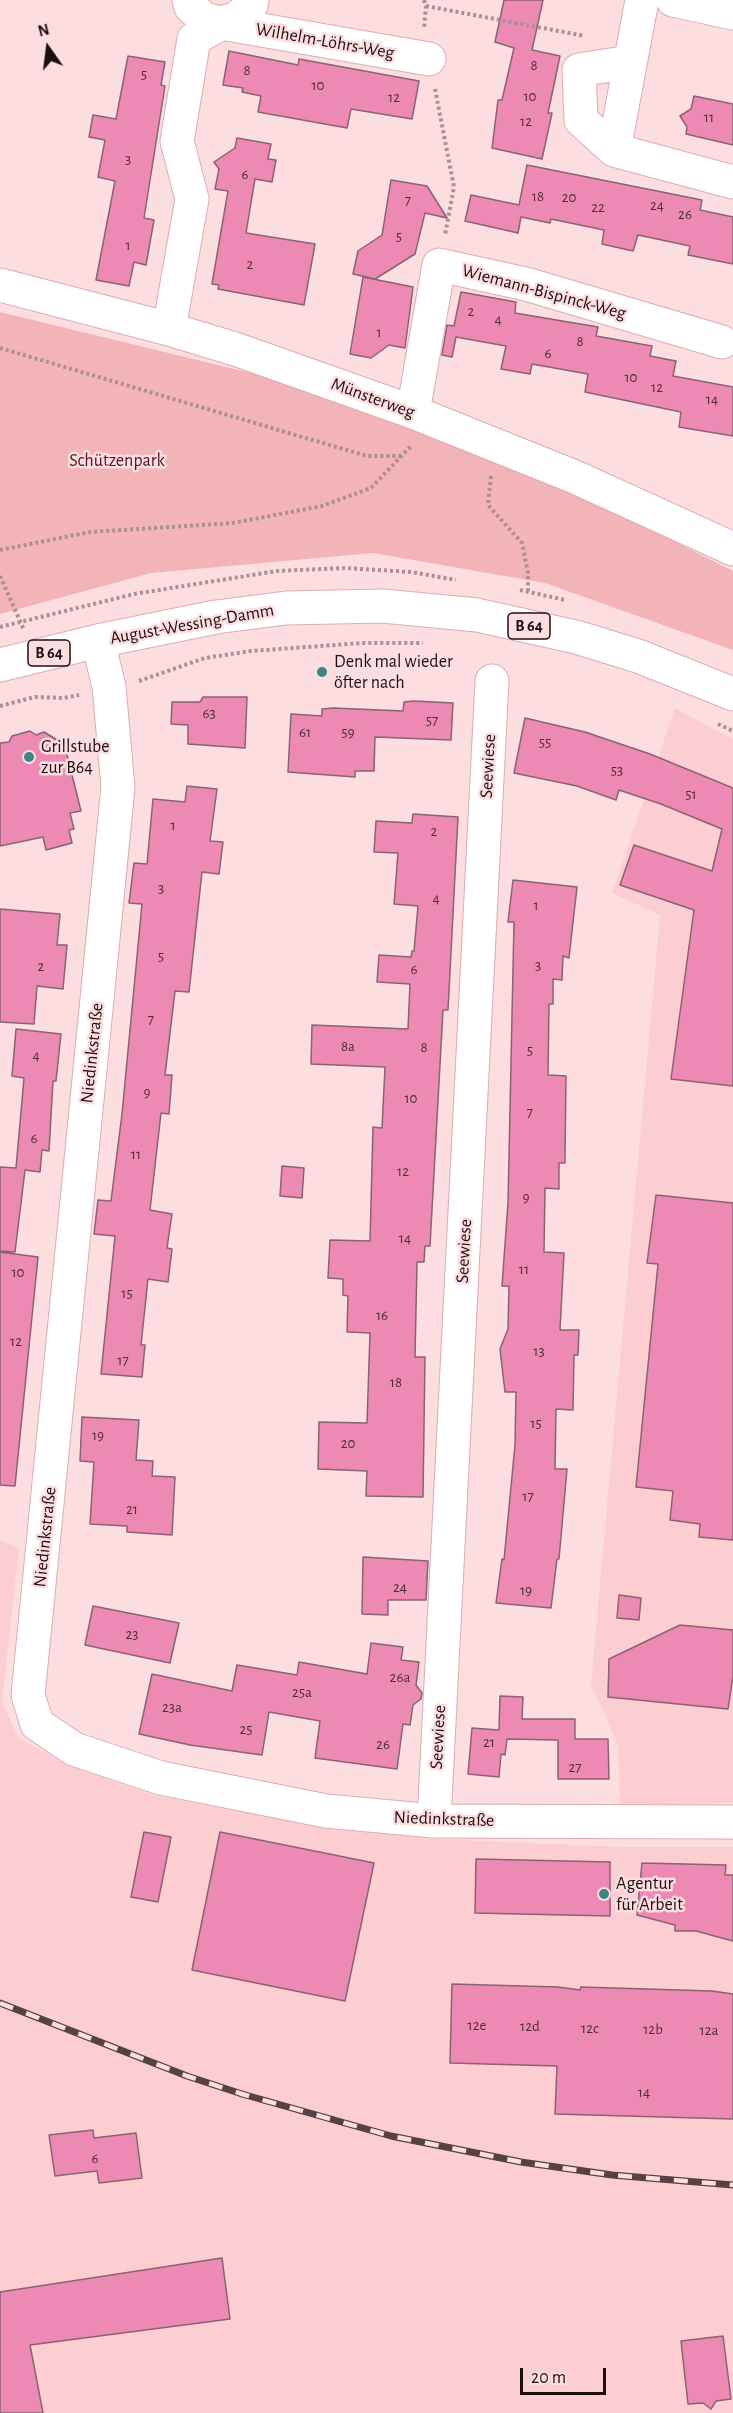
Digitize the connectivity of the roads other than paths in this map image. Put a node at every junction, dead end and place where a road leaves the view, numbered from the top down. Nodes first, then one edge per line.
1 (189, 0) edge
2 (252, 0) edge
3 (642, 0) edge
4 (673, 0) edge
5 (733, 13) edge
6 (221, 23) junction
7 (429, 59) road end
8 (630, 62) junction
9 (614, 150) junction
10 (733, 182) edge
11 (0, 285) edge
12 (169, 329) junction
13 (722, 342) dead end
14 (413, 412) junction
15 (733, 549) edge
16 (98, 641) junction
17 (0, 665) edge
18 (492, 681) dead end
19 (733, 694) edge
20 (434, 1821) junction
21 (733, 1822) edge

1 - 6 street, Wilhelm-Löhrs-Weg
2 - 6 street, Wilhelm-Löhrs-Weg
3 - 8 street
4 - 5 street
6 - 7 street, Wilhelm-Löhrs-Weg
6 - 12 street, Wilhelm-Löhrs-Weg
8 - 9 street
8 - 9 street
9 - 10 street
11 - 12 street, Münsterweg
12 - 14 street, Münsterweg
13 - 14 street, Wiemann-Bispinck-Weg
14 - 15 street, Münsterweg
16 - 17 street, August-Wessing-Damm / B 64
16 - 19 street, August-Wessing-Damm / B 64
16 - 20 street, Niedinkstraße
18 - 20 street, Seewiese
20 - 21 street, Niedinkstraße

